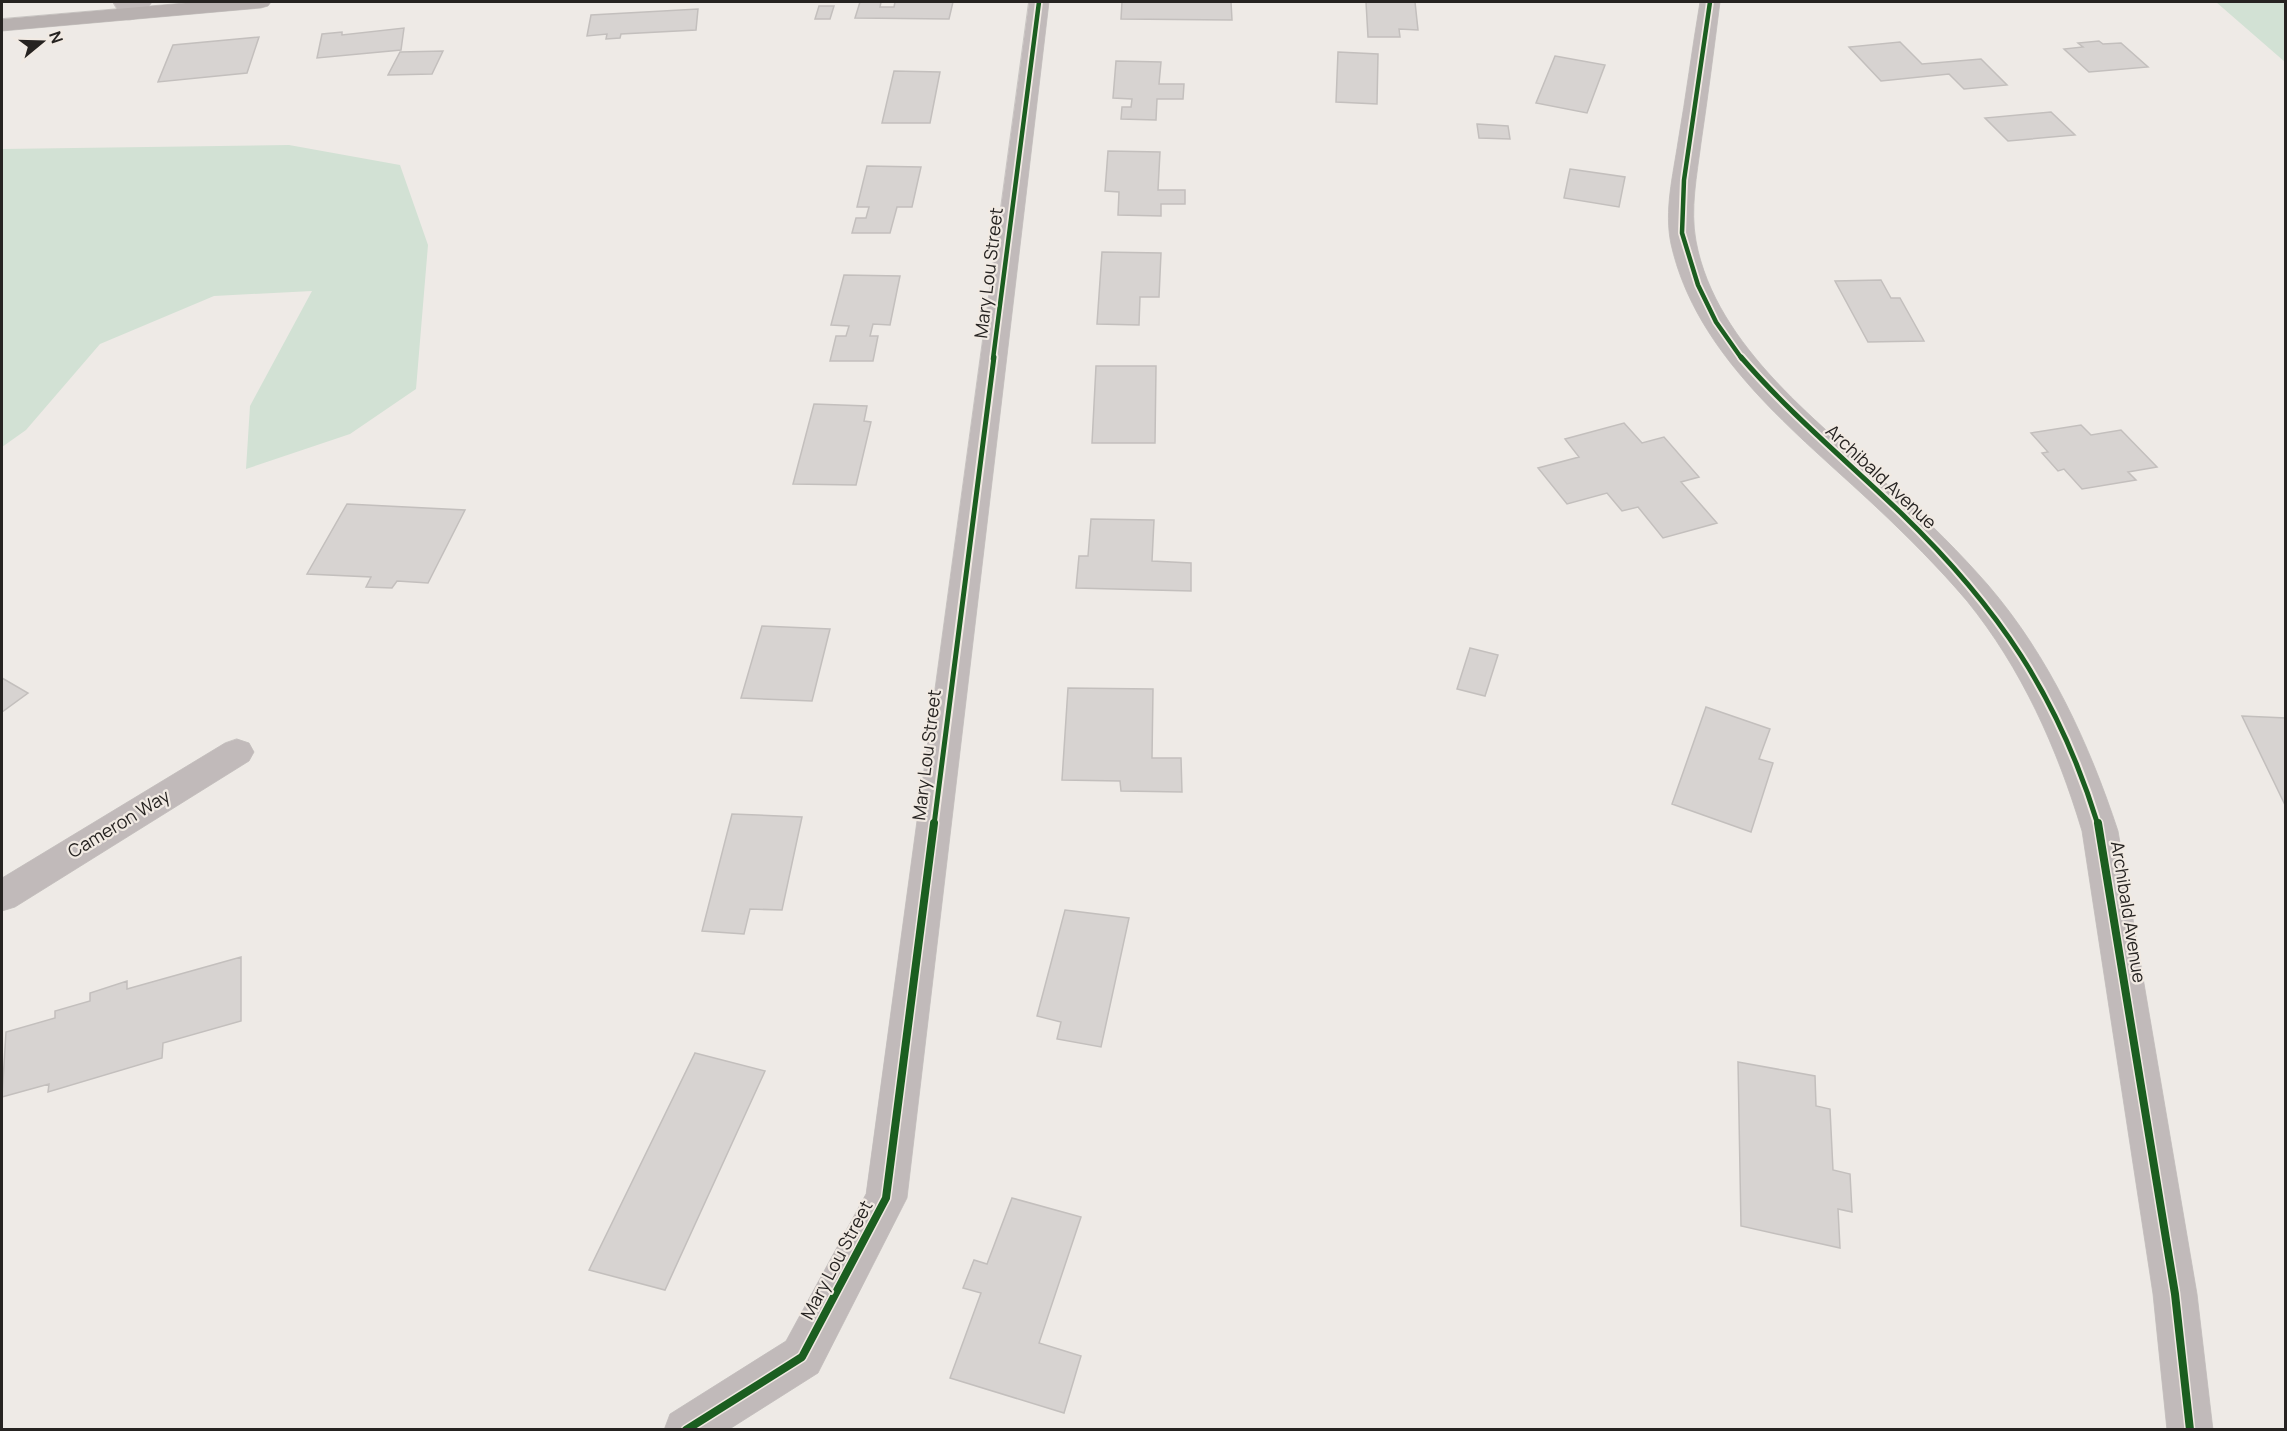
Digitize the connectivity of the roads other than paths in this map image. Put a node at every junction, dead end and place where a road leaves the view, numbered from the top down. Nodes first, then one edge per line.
1 (261, 2) edge
2 (1039, 2) edge
3 (1710, 2) edge
4 (132, 6) edge
5 (2, 25) edge
6 (237, 752) dead end
7 (2, 896) edge
8 (686, 1430) edge
9 (2190, 1430) edge

1 - 4 main road
2 - 8 street, Mary Lou Street
3 - 9 street, Archibald Avenue
4 - 5 main road
6 - 7 street, Cameron Way

